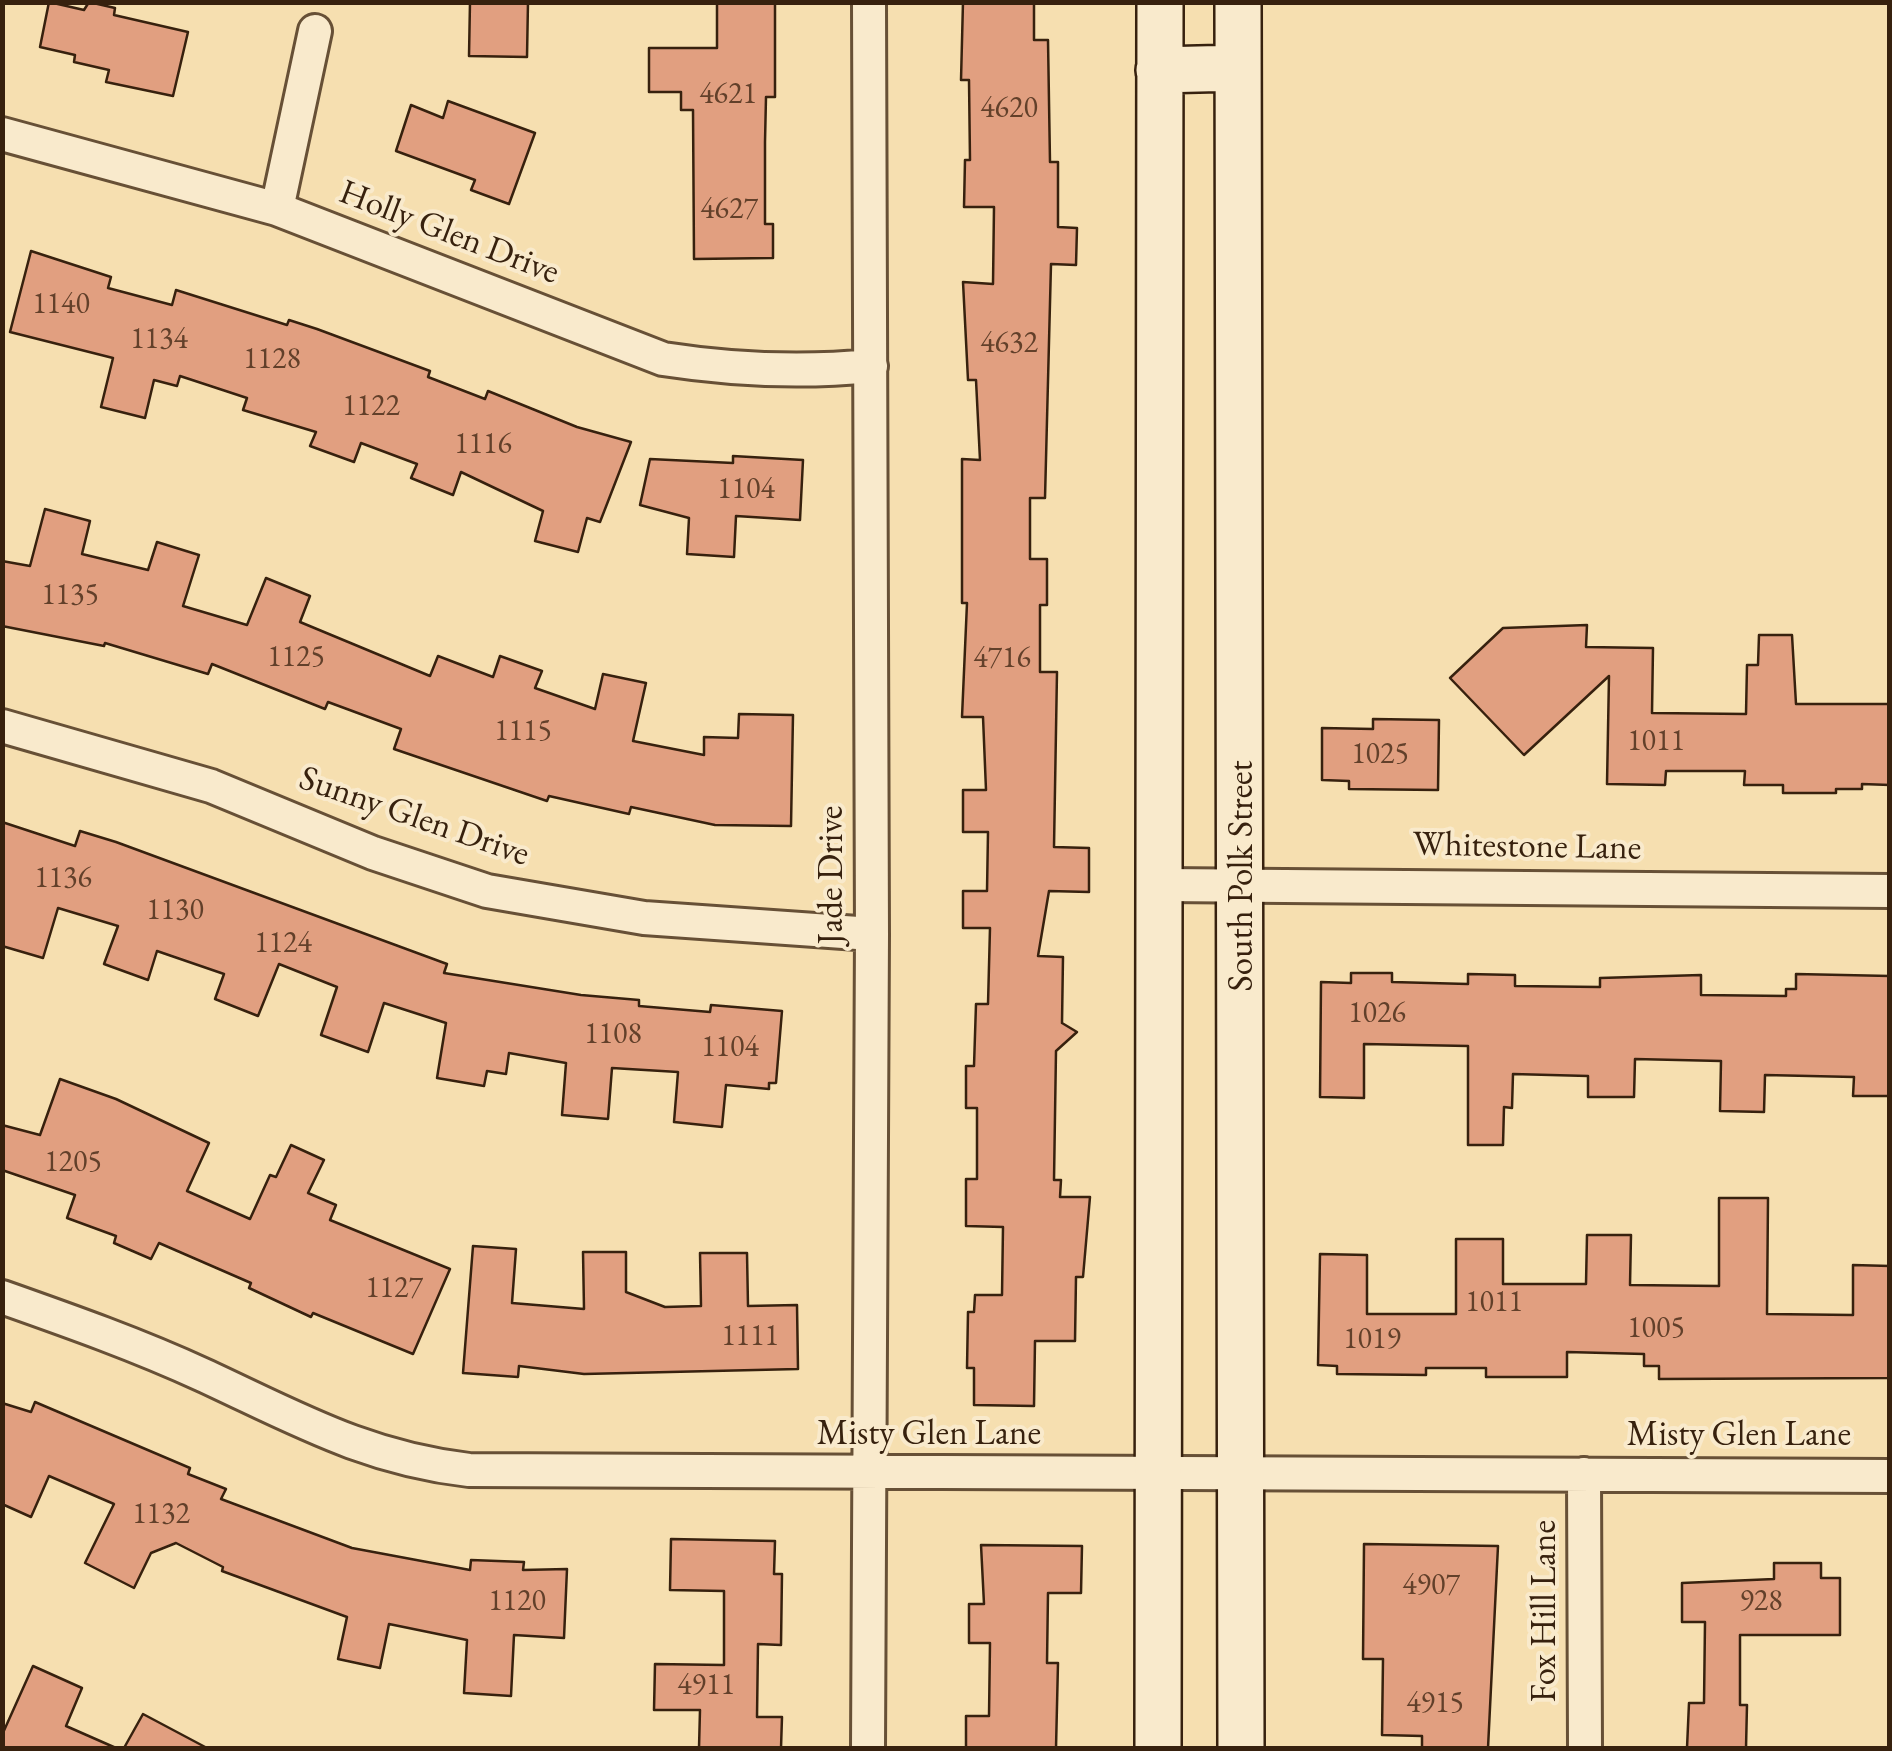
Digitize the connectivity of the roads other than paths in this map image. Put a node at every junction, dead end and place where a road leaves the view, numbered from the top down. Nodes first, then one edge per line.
1 (870, 2) edge
2 (1160, 2) edge
3 (1238, 2) edge
4 (315, 31) dead end
5 (1238, 68) junction
6 (1159, 70) junction
7 (2, 134) edge
8 (278, 209) junction
9 (871, 366) junction
10 (2, 726) edge
11 (1163, 885) junction
12 (1242, 885) junction
13 (1890, 891) edge
14 (872, 934) junction
15 (2, 1297) edge
16 (866, 1474) junction
17 (1159, 1474) junction
18 (1584, 1474) junction
19 (1238, 1475) junction
20 (1890, 1476) edge
21 (868, 1748) edge
22 (1158, 1748) edge
23 (1241, 1748) edge
24 (1586, 1748) edge

1 - 9 street, Jade Drive
2 - 6 main road
3 - 5 main road, South Polk Street
4 - 8 street
5 - 6 main road
5 - 12 main road, South Polk Street
6 - 11 main road
7 - 8 street, Holly Glen Drive
8 - 9 street, Holly Glen Drive
9 - 14 street, Jade Drive
10 - 14 street, Sunny Glen Drive
11 - 12 street, Whitestone Lane
11 - 17 main road
12 - 13 street, Whitestone Lane
12 - 19 main road, South Polk Street
14 - 16 street, Jade Drive
15 - 16 street, Misty Glen Lane
16 - 17 street, Misty Glen Lane
16 - 21 street, Jade Drive
17 - 19 street, Misty Glen Lane
17 - 22 main road
18 - 19 street, Misty Glen Lane
18 - 20 street, Misty Glen Lane
18 - 24 street, Fox Hill Lane
19 - 23 main road, South Polk Street

